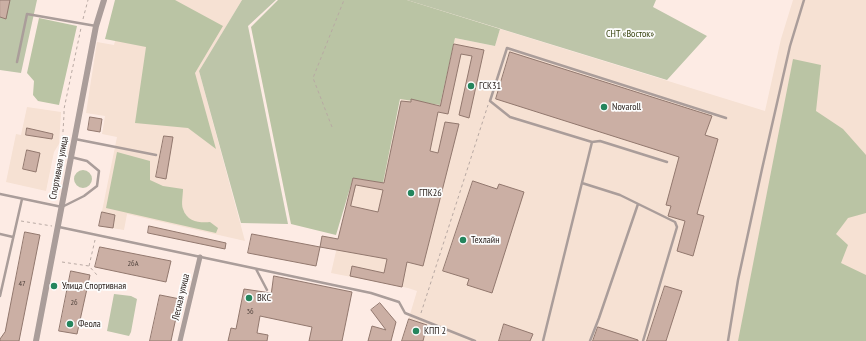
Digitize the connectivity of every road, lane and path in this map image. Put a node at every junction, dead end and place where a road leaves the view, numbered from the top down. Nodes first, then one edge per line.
1 (88, 0) edge
2 (104, 0) edge
3 (344, 0) edge
4 (804, 0) edge
5 (82, 24) junction
6 (96, 26) junction
7 (17, 62) dead end
8 (490, 101) junction
9 (726, 118) dead end
10 (332, 127) dead end
11 (75, 139) junction
12 (592, 142) junction
13 (156, 155) dead end
14 (71, 157) junction
15 (667, 162) dead end
16 (582, 183) junction
17 (59, 185) dead end
18 (0, 194) edge
19 (22, 199) junction
20 (638, 204) junction
21 (62, 207) junction
22 (17, 220) junction
23 (51, 226) dead end
24 (58, 227) junction
25 (0, 234) edge
26 (96, 235) junction
27 (13, 237) junction
28 (200, 257) junction
29 (62, 262) dead end
30 (89, 266) junction
31 (256, 269) junction
32 (97, 275) dead end
33 (267, 290) dead end
34 (0, 296) edge
35 (419, 318) junction
36 (36, 341) edge
37 (180, 341) edge
38 (475, 341) edge
39 (543, 341) edge
40 (590, 341) edge
41 (643, 341) edge
42 (728, 341) edge

1 - 5 path
2 - 6 street, Спортивная улица
3 - 10 path
4 - 42 lane
5 - 6 lane
5 - 7 lane
5 - 17 path
6 - 11 street, Спортивная улица
8 - 9 lane
8 - 12 lane
8 - 35 path
11 - 13 lane
11 - 14 street, Спортивная улица
12 - 15 lane
12 - 16 lane
14 - 21 street, Спортивная улица
14 - 21 lane
16 - 20 lane
16 - 39 lane
18 - 19 lane
19 - 21 lane
19 - 22 lane
20 - 40 lane
20 - 41 lane
21 - 24 street, Спортивная улица
22 - 23 path
22 - 27 lane
24 - 26 lane
24 - 36 street, Спортивная улица
25 - 27 lane
26 - 28 lane
26 - 30 path
27 - 34 lane
28 - 31 lane
28 - 37 street, Лесная улица
29 - 30 path
30 - 32 path
31 - 33 lane
31 - 35 lane
35 - 38 lane

